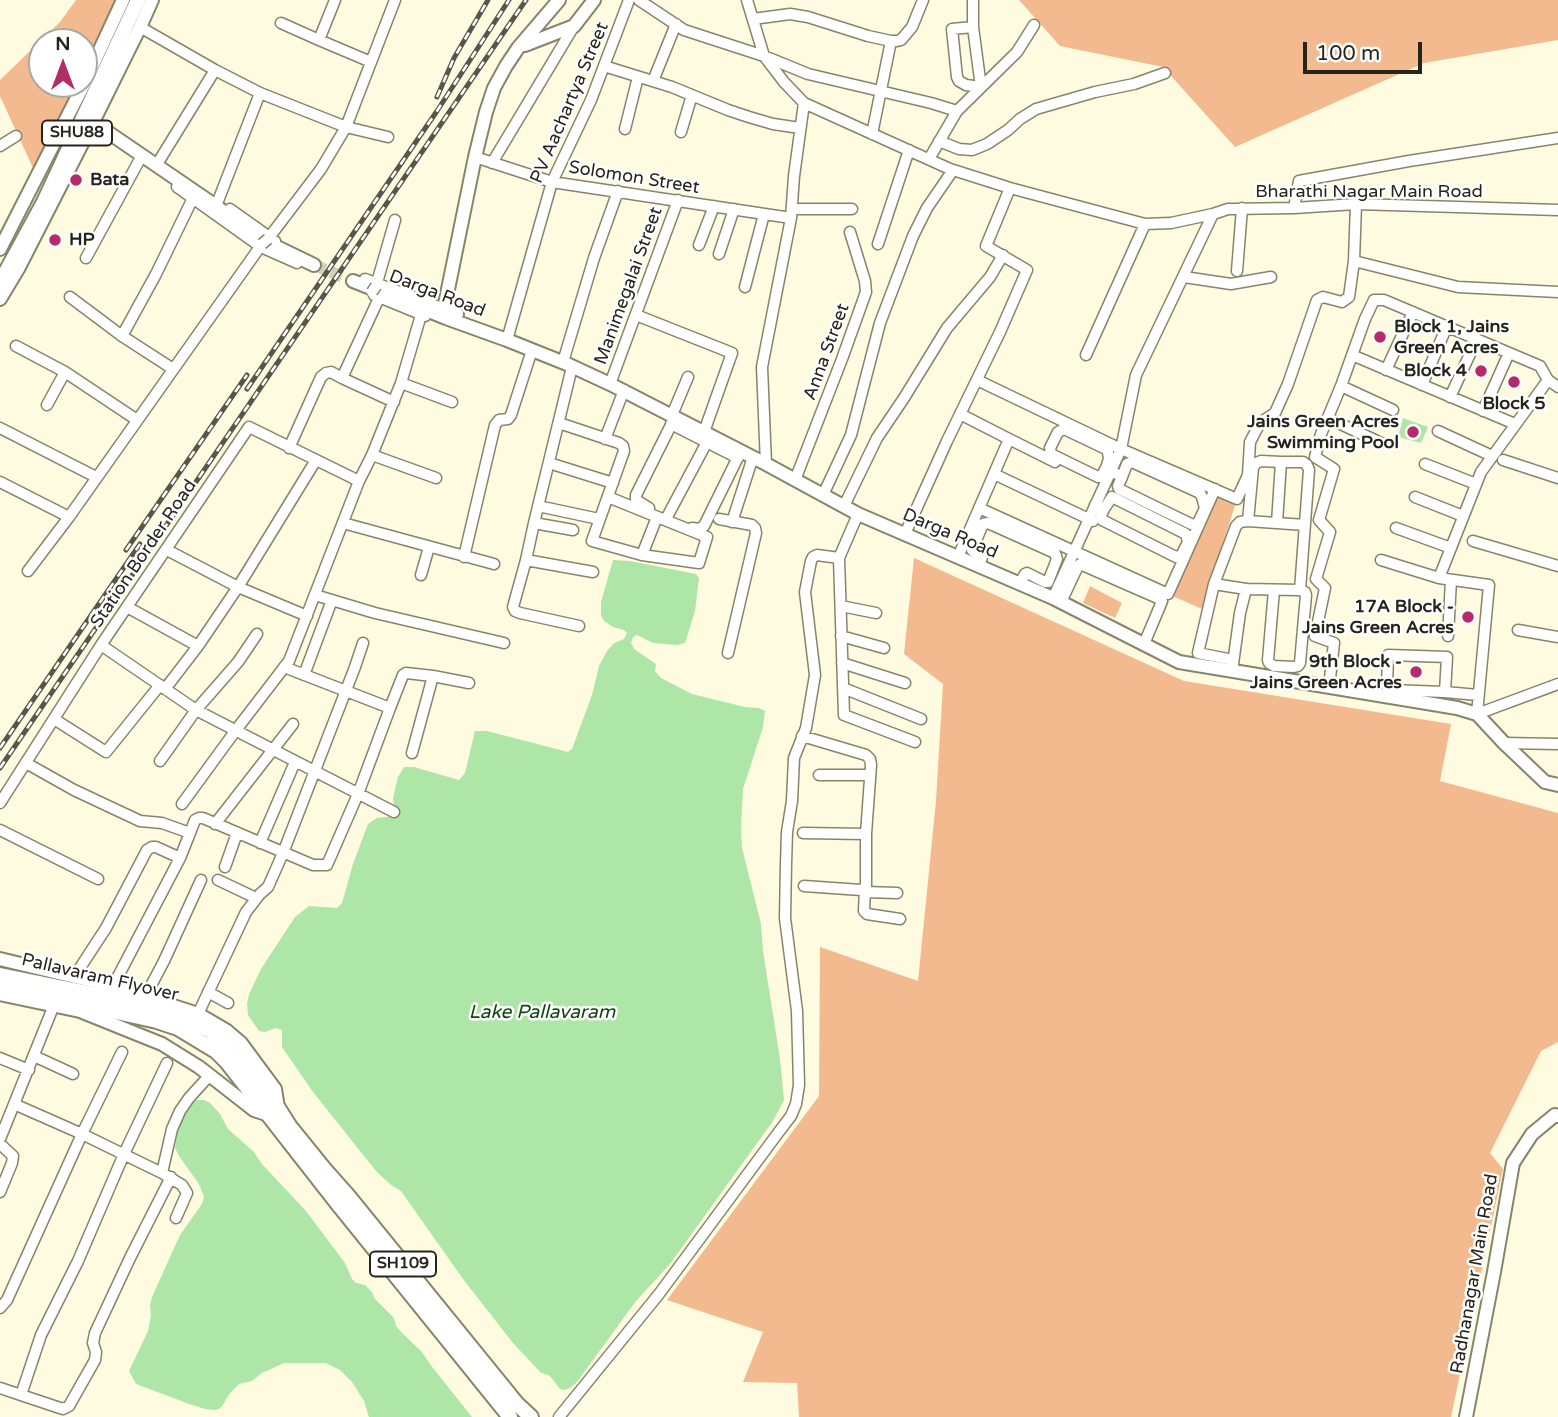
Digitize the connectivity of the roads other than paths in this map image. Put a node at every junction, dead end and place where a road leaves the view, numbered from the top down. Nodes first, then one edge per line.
1 (123, 0) edge
2 (132, 0) edge
3 (138, 0) edge
4 (152, 0) edge
5 (335, 0) edge
6 (395, 0) edge
7 (559, 0) edge
8 (594, 0) edge
9 (629, 0) edge
10 (639, 0) edge
11 (747, 0) edge
12 (923, 0) edge
13 (973, 0) edge
14 (753, 19) junction
15 (281, 23) dead end
16 (676, 24) junction
17 (1034, 25) dead end
18 (574, 26) junction
19 (140, 27) junction
20 (973, 27) junction
21 (319, 40) junction
22 (891, 41) junction
23 (518, 48) junction
24 (98, 54) edge
25 (764, 56) junction
26 (372, 62) junction
27 (604, 66) junction
28 (215, 70) junction
29 (1165, 74) dead end
30 (638, 77) junction
31 (653, 81) junction
32 (981, 87) junction
33 (881, 92) junction
34 (260, 93) junction
35 (692, 95) junction
36 (78, 98) edge
37 (804, 103) junction
38 (957, 111) junction
39 (93, 122) junction
40 (346, 127) junction
41 (800, 128) junction
42 (625, 129) dead end
43 (681, 132) dead end
44 (872, 134) junction
45 (16, 136) dead end
46 (388, 137) dead end
47 (1558, 138) edge
48 (939, 141) junction
49 (0, 146) edge
50 (909, 150) junction
51 (138, 155) junction
52 (475, 157) junction
53 (929, 159) junction
54 (159, 161) junction
55 (492, 163) junction
56 (953, 170) junction
57 (552, 181) junction
58 (1010, 188) junction
59 (618, 191) junction
60 (193, 198) junction
61 (678, 200) junction
62 (218, 201) junction
63 (1356, 204) junction
64 (714, 206) junction
65 (1242, 208) junction
66 (1294, 208) junction
67 (734, 209) junction
68 (852, 209) dead end
69 (1558, 210) edge
70 (764, 214) junction
71 (792, 214) junction
72 (1213, 214) junction
73 (395, 220) dead end
74 (1145, 223) junction
75 (850, 232) dead end
76 (265, 242) junction
77 (878, 244) dead end
78 (699, 245) dead end
79 (719, 254) dead end
80 (1003, 255) junction
81 (86, 258) dead end
82 (5, 260) edge
83 (1354, 261) junction
84 (309, 263) joint
85 (1237, 271) dead end
86 (1184, 277) junction
87 (1271, 277) dead end
88 (357, 282) joint
89 (0, 283) edge
90 (745, 287) dead end
91 (375, 290) junction
92 (1558, 292) edge
93 (70, 297) dead end
94 (0, 299) edge
95 (444, 309) junction
96 (1413, 312) junction
97 (421, 315) junction
98 (636, 315) junction
99 (1447, 326) junction
100 (488, 332) junction
101 (122, 336) junction
102 (507, 340) junction
103 (1477, 340) junction
104 (16, 346) dead end
105 (532, 350) junction
106 (1509, 353) junction
107 (1086, 355) dead end
108 (1352, 355) junction
109 (567, 365) junction
110 (173, 369) junction
111 (1386, 370) junction
112 (65, 372) junction
113 (688, 377) dead end
114 (342, 378) junction
115 (977, 380) junction
116 (1548, 380) junction
117 (401, 383) junction
118 (610, 384) junction
119 (1422, 385) junction
120 (1341, 386) junction
121 (1558, 387) edge
122 (624, 390) junction
123 (1450, 397) junction
124 (394, 402) junction
125 (452, 402) dead end
126 (47, 405) dead end
127 (1393, 410) dead end
128 (1483, 411) junction
129 (960, 414) junction
130 (1328, 418) junction
131 (673, 419) junction
132 (137, 420) junction
133 (559, 423) junction
134 (1515, 424) junction
135 (0, 428) edge
136 (1438, 431) dead end
137 (706, 437) junction
138 (605, 439) junction
139 (1009, 439) junction
140 (1381, 443) dead end
141 (289, 448) junction
142 (1121, 449) junction
143 (372, 455) junction
144 (744, 455) junction
145 (1492, 456) junction
146 (316, 460) junction
147 (1503, 460) dead end
148 (1281, 462) junction
149 (549, 463) junction
150 (766, 464) junction
151 (1425, 464) dead end
152 (1108, 470) junction
153 (994, 474) junction
154 (96, 477) junction
155 (1122, 477) junction
156 (436, 478) dead end
157 (1558, 478) edge
158 (796, 480) junction
159 (359, 481) junction
160 (0, 482) edge
161 (613, 483) junction
162 (1476, 484) junction
163 (1103, 486) junction
164 (1214, 489) junction
165 (823, 495) junction
166 (1415, 497) dead end
167 (608, 498) junction
168 (538, 506) junction
169 (844, 506) junction
170 (1099, 507) junction
171 (979, 508) junction
172 (858, 514) junction
173 (1464, 516) junction
174 (69, 517) junction
175 (662, 517) junction
176 (599, 519) junction
177 (719, 519) dead end
178 (1089, 519) junction
179 (1248, 521) junction
180 (732, 522) junction
181 (343, 523) junction
182 (534, 523) junction
183 (1277, 523) junction
184 (1305, 526) junction
185 (1396, 528) dead end
186 (573, 530) dead end
187 (1197, 530) junction
188 (905, 534) junction
189 (1473, 541) dead end
190 (429, 547) junction
191 (1451, 548) junction
192 (167, 550) junction
193 (1074, 551) junction
194 (642, 555) junction
195 (958, 556) junction
196 (464, 557) junction
197 (839, 558) junction
198 (526, 560) junction
199 (1381, 560) dead end
200 (1183, 562) junction
201 (494, 564) dead end
202 (979, 566) junction
203 (1558, 566) edge
204 (29, 571) dead end
205 (593, 572) dead end
206 (421, 575) dead end
207 (1439, 578) junction
208 (1451, 580) junction
209 (1020, 583) junction
210 (1214, 584) junction
211 (238, 587) junction
212 (1246, 589) junction
213 (1274, 590) junction
214 (1300, 590) junction
215 (315, 595) junction
216 (332, 600) junction
217 (1057, 600) junction
218 (841, 606) junction
219 (127, 607) junction
220 (876, 613) dead end
221 (307, 616) junction
222 (579, 626) dead end
223 (1517, 630) dead end
224 (257, 634) dead end
225 (841, 636) junction
226 (1448, 636) dead end
227 (1558, 637) edge
228 (363, 643) dead end
229 (504, 643) dead end
230 (1144, 644) junction
231 (101, 645) junction
232 (198, 646) junction
233 (884, 648) dead end
234 (728, 653) dead end
235 (842, 663) junction
236 (1232, 666) junction
237 (284, 667) junction
238 (304, 675) junction
239 (433, 676) junction
240 (469, 682) dead end
241 (905, 683) dead end
242 (1558, 684) edge
243 (162, 687) junction
244 (1329, 687) junction
245 (843, 688) junction
246 (346, 691) junction
247 (1445, 692) junction
248 (1478, 695) junction
249 (390, 708) junction
250 (196, 710) junction
251 (1477, 714) junction
252 (54, 719) junction
253 (921, 719) dead end
254 (293, 724) dead end
255 (236, 730) junction
256 (802, 736) junction
257 (915, 742) dead end
258 (1504, 743) junction
259 (1558, 744) edge
260 (274, 750) junction
261 (412, 752) dead end
262 (160, 761) dead end
263 (295, 762) junction
264 (26, 763) junction
265 (315, 771) junction
266 (818, 775) dead end
267 (870, 775) junction
268 (1558, 785) edge
269 (358, 794) junction
270 (0, 803) edge
271 (182, 804) dead end
272 (394, 812) dead end
273 (215, 824) junction
274 (0, 830) edge
275 (190, 832) junction
276 (803, 832) dead end
277 (237, 833) junction
278 (866, 834) junction
279 (260, 843) junction
280 (283, 853) junction
281 (180, 858) junction
282 (225, 867) dead end
283 (98, 879) dead end
284 (201, 880) dead end
285 (218, 880) dead end
286 (804, 886) dead end
287 (865, 890) junction
288 (897, 893) dead end
289 (256, 898) junction
290 (900, 919) dead end
291 (0, 959) edge
292 (0, 975) edge
293 (75, 976) junction
294 (0, 986) edge
295 (113, 986) junction
296 (208, 992) junction
297 (0, 994) edge
298 (145, 997) junction
299 (228, 1003) dead end
300 (54, 1006) junction
301 (198, 1014) junction
302 (122, 1052) dead end
303 (34, 1056) junction
304 (0, 1058) edge
305 (232, 1060) junction
306 (167, 1063) dead end
307 (29, 1070) junction
308 (73, 1074) dead end
309 (210, 1076) junction
310 (15, 1104) junction
311 (273, 1112) junction
312 (1557, 1113) edge
313 (4, 1117) edge
314 (82, 1134) junction
315 (0, 1141) edge
316 (124, 1154) junction
317 (166, 1175) junction
318 (0, 1192) edge
319 (176, 1217) dead end
320 (0, 1308) edge
321 (0, 1388) edge
322 (21, 1395) junction
323 (510, 1417) edge
324 (531, 1417) edge
325 (559, 1417) edge
326 (1466, 1417) edge

1 - 24 street
2 - 82 main road, SHU88
3 - 82 main road, SHU88
4 - 19 street
5 - 21 street
6 - 26 street
7 - 23 street
8 - 18 street
9 - 27 street, PV Aachartya Street
10 - 16 street
11 - 14 street
12 - 22 street
13 - 20 street
14 - 22 street
14 - 25 street
15 - 21 street
16 - 25 street
16 - 31 street
17 - 32 street
18 - 23 street
18 - 55 street
19 - 28 street
19 - 39 street
20 - 32 street
20 - 32 street
21 - 26 street
22 - 33 street
23 - 52 street
25 - 33 street
25 - 37 street, Bharathi Nagar Main Road
26 - 40 street
27 - 30 street
27 - 57 street, PV Aachartya Street
28 - 34 street
28 - 54 street
29 - 48 street
30 - 31 street
30 - 42 street
31 - 35 street
32 - 38 street
33 - 38 street
33 - 44 street
34 - 40 street
34 - 62 street
35 - 41 street
35 - 43 street
36 - 82 street
37 - 41 street
37 - 44 street, Bharathi Nagar Main Road
38 - 48 street
39 - 51 street
39 - 94 street
40 - 46 street
40 - 76 street
41 - 71 street
44 - 50 street, Bharathi Nagar Main Road
45 - 49 street
47 - 66 street
48 - 53 street
50 - 53 street, Bharathi Nagar Main Road
50 - 77 street
51 - 54 street
51 - 60 street
51 - 81 street
51 - 84 street
52 - 55 street, Solomon Street
52 - 95 street
53 - 56 street, Bharathi Nagar Main Road
54 - 62 street
55 - 57 street, Solomon Street
56 - 58 street, Bharathi Nagar Main Road
56 - 165 street
57 - 59 street, Solomon Street
57 - 102 street, PV Aachartya Street
58 - 74 street, Bharathi Nagar Main Road
58 - 80 street
59 - 61 street, Solomon Street
59 - 109 street
60 - 76 street
60 - 101 street
61 - 64 street, Solomon Street
61 - 98 street, Manimegalai Street
62 - 76 street
63 - 66 street, Bharathi Nagar Main Road
63 - 69 street, Bharathi Nagar Main Road
63 - 83 street
64 - 67 street, Solomon Street
64 - 78 street
65 - 66 street, Bharathi Nagar Main Road
65 - 72 street, Bharathi Nagar Main Road
65 - 85 street
67 - 70 street, Solomon Street
67 - 79 street
68 - 71 street, Solomon Street
70 - 71 street, Solomon Street
70 - 90 street
71 - 150 street
72 - 74 street, Bharathi Nagar Main Road
72 - 86 street
73 - 91 street
74 - 107 street
75 - 158 street, Anna Street
76 - 84 street
76 - 110 street
80 - 115 street
80 - 169 street
82 - 89 main road, SHU88
83 - 92 street
83 - 164 street
86 - 87 street
86 - 142 street
88 - 91 street
88 - 100 street, Darga Road
91 - 95 street
91 - 97 street
91 - 114 street
93 - 101 street
95 - 100 street
96 - 99 street
96 - 108 street
96 - 111 street
97 - 100 street
97 - 117 street
98 - 118 street, Manimegalai Street
98 - 137 street
99 - 103 street
99 - 119 street
100 - 102 street, Darga Road
101 - 110 street
102 - 105 street, Darga Road
103 - 106 street
103 - 123 street
104 - 112 street
105 - 109 street, Darga Road
105 - 196 street
106 - 116 street
106 - 128 street
108 - 111 street
108 - 120 street
109 - 118 street, Darga Road
109 - 133 street
110 - 132 street
111 - 119 street
112 - 126 street
112 - 132 street
113 - 131 street
114 - 124 street
114 - 141 street
115 - 129 street
115 - 142 street
116 - 121 street
116 - 134 street
117 - 124 street
117 - 125 street
118 - 122 street, Darga Road
119 - 123 street
120 - 127 street
120 - 130 street
122 - 131 street, Darga Road
122 - 138 street
123 - 128 street
124 - 143 street
128 - 134 street
129 - 139 street
129 - 188 street
130 - 140 street
130 - 244 street
131 - 137 street, Darga Road
131 - 175 street
132 - 154 street
133 - 138 street
133 - 149 street
134 - 145 street
135 - 154 street
136 - 145 street
137 - 144 street, Darga Road
137 - 175 street
138 - 161 street
139 - 153 street
139 - 163 street
141 - 146 street, Station Border Road
141 - 192 street, Station Border Road
142 - 152 street
142 - 164 street
143 - 156 street
143 - 159 street
144 - 150 street, Darga Road
144 - 175 street
144 - 180 street
145 - 162 street
146 - 159 street, Station Border Road
146 - 211 street
147 - 157 street
148 - 179 street
148 - 183 street
148 - 184 street
149 - 161 street
149 - 168 street
150 - 158 street, Darga Road
151 - 162 street
152 - 152 street
152 - 155 street
152 - 163 street
153 - 171 street
153 - 178 street
154 - 174 street
155 - 155 street
158 - 165 street, Darga Road
159 - 181 street
160 - 174 street
161 - 167 street
162 - 173 street
163 - 170 street
163 - 187 street
164 - 187 street
165 - 169 street, Darga Road
166 - 173 street
167 - 175 street
167 - 176 street
168 - 176 street
168 - 182 street
169 - 172 street, Darga Road
170 - 170 street
170 - 178 street
171 - 193 street
171 - 195 street
172 - 188 street, Darga Road
172 - 197 street
173 - 191 street
174 - 204 street
175 - 194 street
175 - 194 street
176 - 194 street
177 - 180 street
178 - 193 street
178 - 200 street
179 - 183 street
179 - 210 street
180 - 234 street
181 - 190 street
181 - 215 street
182 - 186 street
182 - 198 street
183 - 184 street
184 - 214 street
185 - 191 street
187 - 200 street
188 - 195 street, Darga Road
189 - 203 street
190 - 196 street
190 - 206 street
191 - 207 street
192 - 211 street
192 - 219 street, Station Border Road
193 - 200 street
193 - 217 street
195 - 202 street, Darga Road
196 - 201 street
197 - 218 street
197 - 256 street
198 - 205 street
198 - 222 street
199 - 207 street
202 - 209 street, Darga Road
202 - 209 street
207 - 208 street
208 - 226 street
208 - 248 street
209 - 217 street, Darga Road
210 - 212 street
210 - 236 street
211 - 221 street
211 - 232 street
212 - 213 street
212 - 236 street
213 - 214 street
213 - 214 street
215 - 216 street
215 - 221 street
216 - 229 street
216 - 238 street
217 - 230 street, Darga Road
217 - 230 street
218 - 220 street
218 - 225 street
219 - 231 street, Station Border Road
219 - 232 street
221 - 237 street
223 - 227 street
224 - 250 street
225 - 233 street
225 - 235 street
228 - 246 street
230 - 236 street, Darga Road
231 - 243 street
231 - 252 street, Station Border Road
232 - 243 street
235 - 241 street
235 - 245 street
236 - 244 street, Darga Road
237 - 238 street
237 - 255 street
238 - 246 street
239 - 240 street
239 - 249 street
239 - 261 street
242 - 251 street
243 - 250 street
243 - 252 street
244 - 251 street, Darga Road
245 - 253 street
245 - 257 street
246 - 249 street
246 - 265 street
247 - 247 street
247 - 248 street
248 - 251 street
249 - 269 street
250 - 255 street
250 - 262 street
251 - 258 street
252 - 264 street, Station Border Road
254 - 260 street
255 - 260 street
255 - 271 street
256 - 267 street
256 - 325 street
258 - 259 street
258 - 268 street
260 - 263 street
260 - 273 street
263 - 265 street
263 - 279 street
264 - 270 street, Station Border Road
264 - 275 street
265 - 269 street
265 - 280 street
266 - 267 street
267 - 278 street
269 - 272 street
269 - 280 street
273 - 275 street
273 - 277 street
274 - 283 street
275 - 281 street
276 - 278 street
277 - 279 street
277 - 282 street
278 - 287 street
279 - 280 street
280 - 289 street
281 - 293 street
281 - 295 street
284 - 298 street
285 - 289 street
286 - 287 street
287 - 288 street
287 - 290 street
289 - 296 street
291 - 293 street
292 - 305 main road, Pallavaram Flyover / SH109
293 - 295 street
294 - 305 main road, Pallavaram Flyover / SH109
295 - 298 street
296 - 299 street
296 - 301 street
297 - 300 street
298 - 301 street
300 - 303 street
300 - 309 street
301 - 311 street
302 - 314 street
303 - 307 street
303 - 308 street
304 - 307 street
305 - 311 main road, Pallavaram Flyover / SH109
306 - 316 street
307 - 310 street
309 - 311 street
309 - 317 street
310 - 313 street
310 - 314 street
311 - 323 main road, SH109
311 - 324 main road, SH109
312 - 326 street, Radhanagar Main Road
313 - 315 street
314 - 316 street
314 - 320 street
315 - 318 street
316 - 317 street
316 - 322 street
317 - 319 street
317 - 322 street
321 - 322 street

